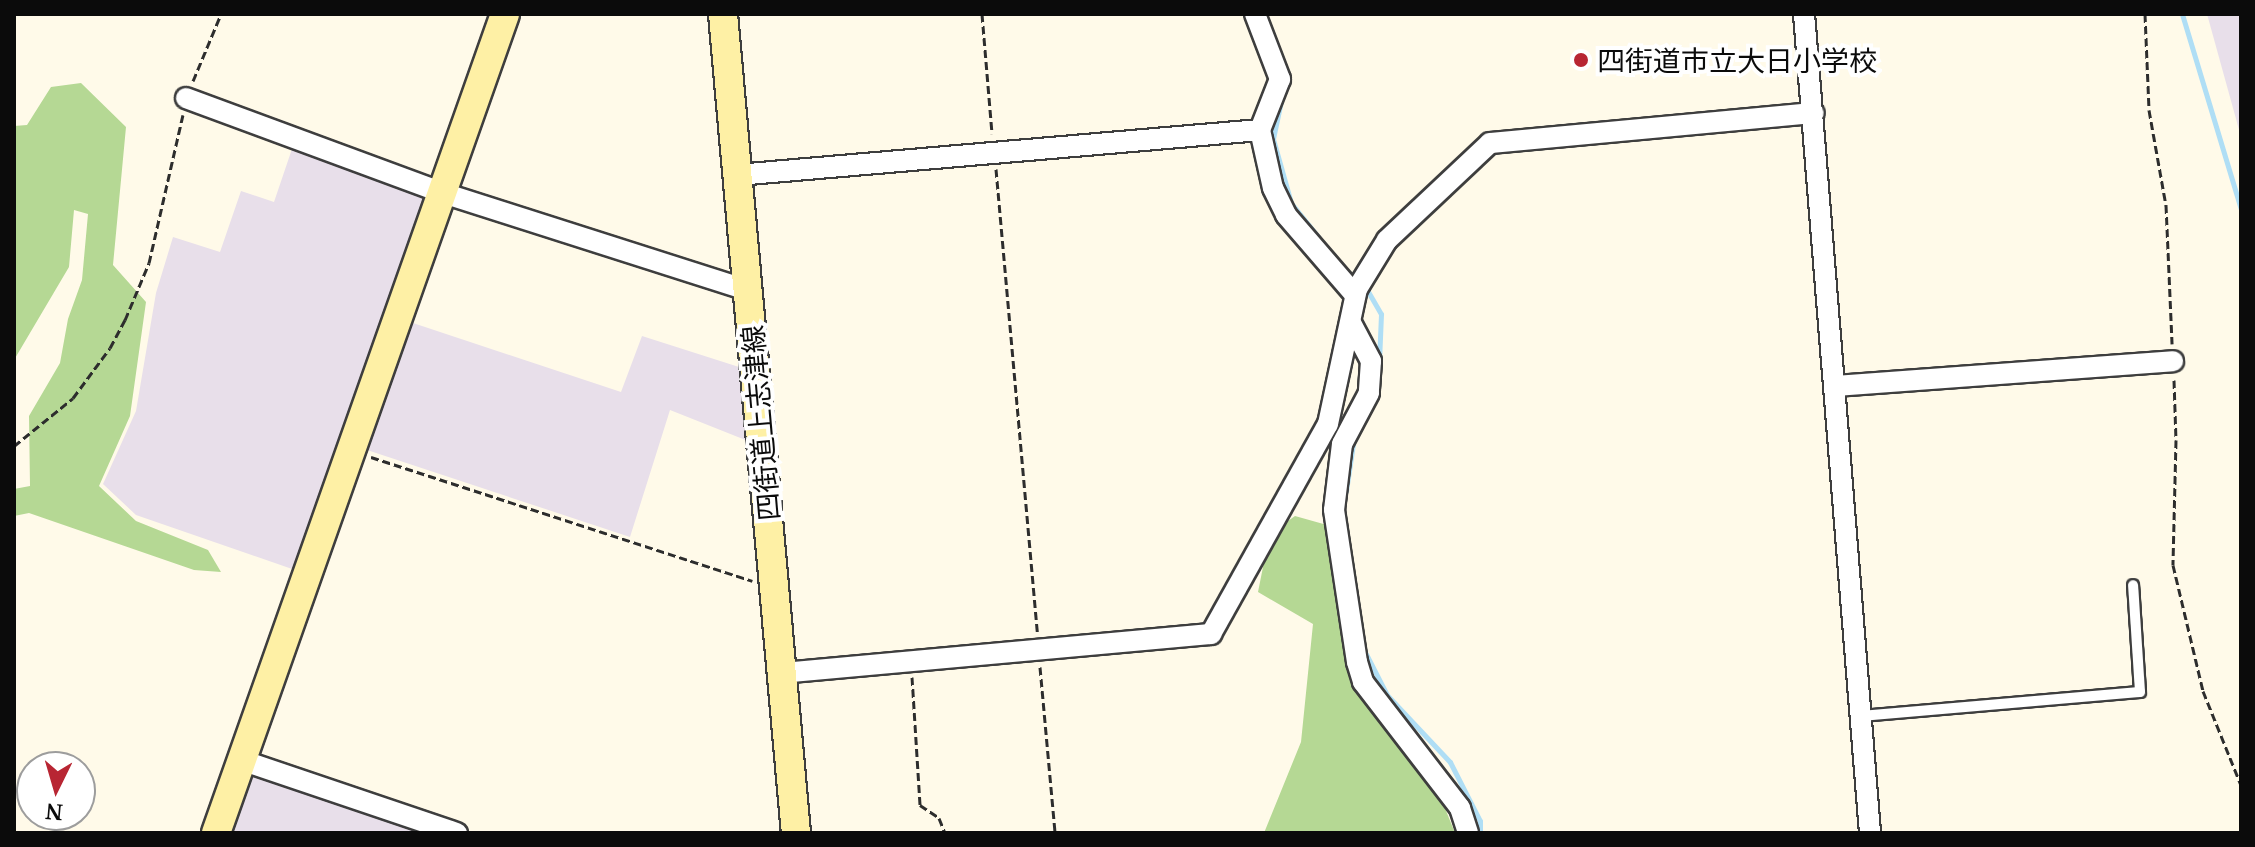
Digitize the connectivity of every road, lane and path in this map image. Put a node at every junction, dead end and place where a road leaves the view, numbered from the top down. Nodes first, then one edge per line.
1 (221, 14) edge
2 (505, 14) edge
3 (723, 14) edge
4 (982, 14) edge
5 (1255, 14) edge
6 (1804, 14) edge
7 (2145, 14) edge
8 (186, 98) junction
9 (1814, 113) junction
10 (1260, 130) junction
11 (994, 154) junction
12 (737, 175) junction
13 (440, 192) junction
14 (1360, 285) junction
15 (748, 290) junction
16 (1351, 323) junction
17 (2173, 361) junction
18 (1835, 386) junction
19 (14, 446) edge
20 (349, 450) junction
21 (2133, 585) dead end
22 (774, 588) junction
23 (1038, 650) junction
24 (911, 662) junction
25 (782, 673) junction
26 (1860, 716) junction
27 (241, 760) junction
28 (2241, 785) edge
29 (216, 833) edge
30 (457, 833) edge
31 (796, 833) edge
32 (945, 833) edge
33 (1055, 833) edge
34 (1468, 833) edge
35 (1870, 833) edge

1 - 8 path
2 - 13 street
3 - 12 street, 四街道上志津線
4 - 11 path
5 - 10 street
6 - 9 street
7 - 17 path
8 - 13 street
8 - 19 path
9 - 14 street
9 - 18 street
10 - 11 street
10 - 14 street
11 - 12 street
11 - 23 path
12 - 15 street, 四街道上志津線
13 - 15 street
13 - 20 street
14 - 16 street
15 - 22 street, 四街道上志津線
16 - 23 street
16 - 34 street
17 - 18 street
17 - 28 path
18 - 26 street
20 - 22 path
20 - 27 street
21 - 26 lane
22 - 25 street, 四街道上志津線
23 - 24 street
23 - 33 path
24 - 25 street
24 - 32 path
25 - 31 street, 四街道上志津線
26 - 35 street
27 - 29 street
27 - 30 street

